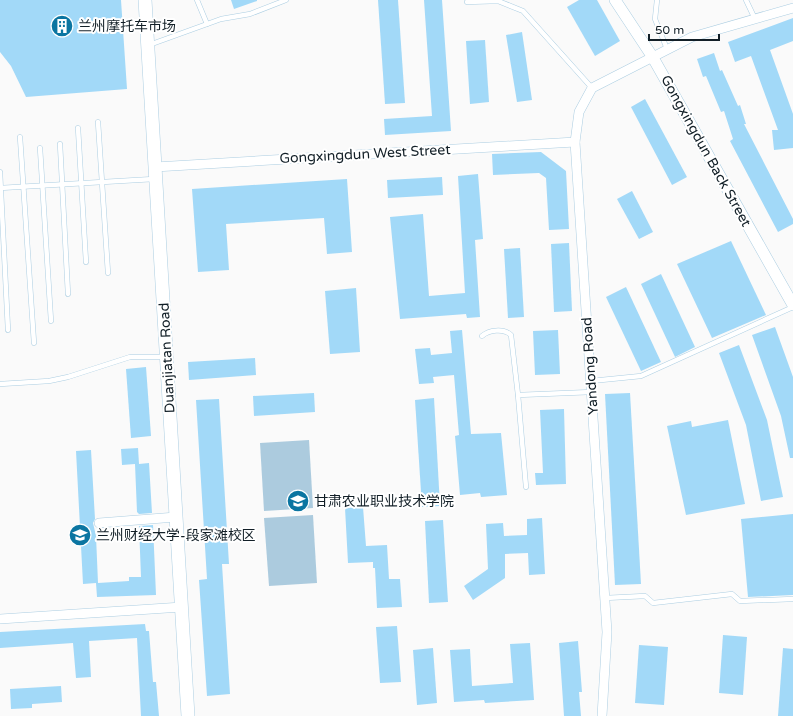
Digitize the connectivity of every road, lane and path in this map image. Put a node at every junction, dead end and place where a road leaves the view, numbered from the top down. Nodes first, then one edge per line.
1 (145, 0) edge
2 (197, 0) edge
3 (286, 0) edge
4 (615, 0) edge
5 (657, 0) edge
6 (746, 0) edge
7 (467, 2) dead end
8 (793, 8) edge
9 (755, 19) junction
10 (207, 24) junction
11 (148, 46) junction
12 (667, 49) junction
13 (652, 56) junction
14 (592, 88) junction
15 (98, 122) dead end
16 (78, 128) dead end
17 (20, 137) dead end
18 (575, 142) junction
19 (60, 144) dead end
20 (40, 148) dead end
21 (0, 172) edge
22 (156, 172) junction
23 (102, 182) junction
24 (81, 183) junction
25 (62, 184) junction
26 (43, 186) junction
27 (23, 187) junction
28 (0, 188) edge
29 (86, 262) dead end
30 (108, 273) dead end
31 (68, 294) dead end
32 (793, 306) edge
33 (51, 321) dead end
34 (8, 330) dead end
35 (482, 336) dead end
36 (34, 343) dead end
37 (167, 357) junction
38 (591, 381) junction
39 (0, 384) edge
40 (592, 392) junction
41 (518, 395) junction
42 (526, 487) dead end
43 (176, 517) junction
44 (99, 523) dead end
45 (605, 598) junction
46 (793, 599) edge
47 (182, 607) junction
48 (0, 619) edge
49 (188, 716) edge
50 (602, 716) edge

1 - 11 main road, Duanjiatan Road
2 - 10 lane
3 - 10 lane
4 - 13 street, Gongxingdun Back Street
5 - 12 lane
6 - 9 lane
7 - 14 lane
8 - 9 street
9 - 12 street
10 - 11 lane
11 - 22 main road, Duanjiatan Road
12 - 13 street
13 - 14 street
13 - 32 street, Gongxingdun Back Street
14 - 18 street, Yandong Road
15 - 23 lane
16 - 24 lane
17 - 27 lane
18 - 22 street, Gongxingdun West Street
18 - 38 street, Yandong Road
19 - 25 lane
20 - 26 lane
21 - 28 lane
22 - 23 lane
22 - 37 main road, Duanjiatan Road
23 - 24 lane
23 - 30 lane
24 - 25 lane
24 - 29 lane
25 - 26 lane
25 - 31 lane
26 - 27 lane
26 - 33 lane
27 - 28 lane
27 - 36 lane
28 - 34 lane
32 - 38 lane
35 - 41 lane
37 - 39 lane
37 - 43 main road, Duanjiatan Road
38 - 40 street, Yandong Road
40 - 41 lane
40 - 45 street, Yandong Road
41 - 42 lane
43 - 44 street
43 - 47 main road, Duanjiatan Road
45 - 46 lane
45 - 50 street, Yandong Road
47 - 48 street
47 - 49 main road, Duanjiatan Road

